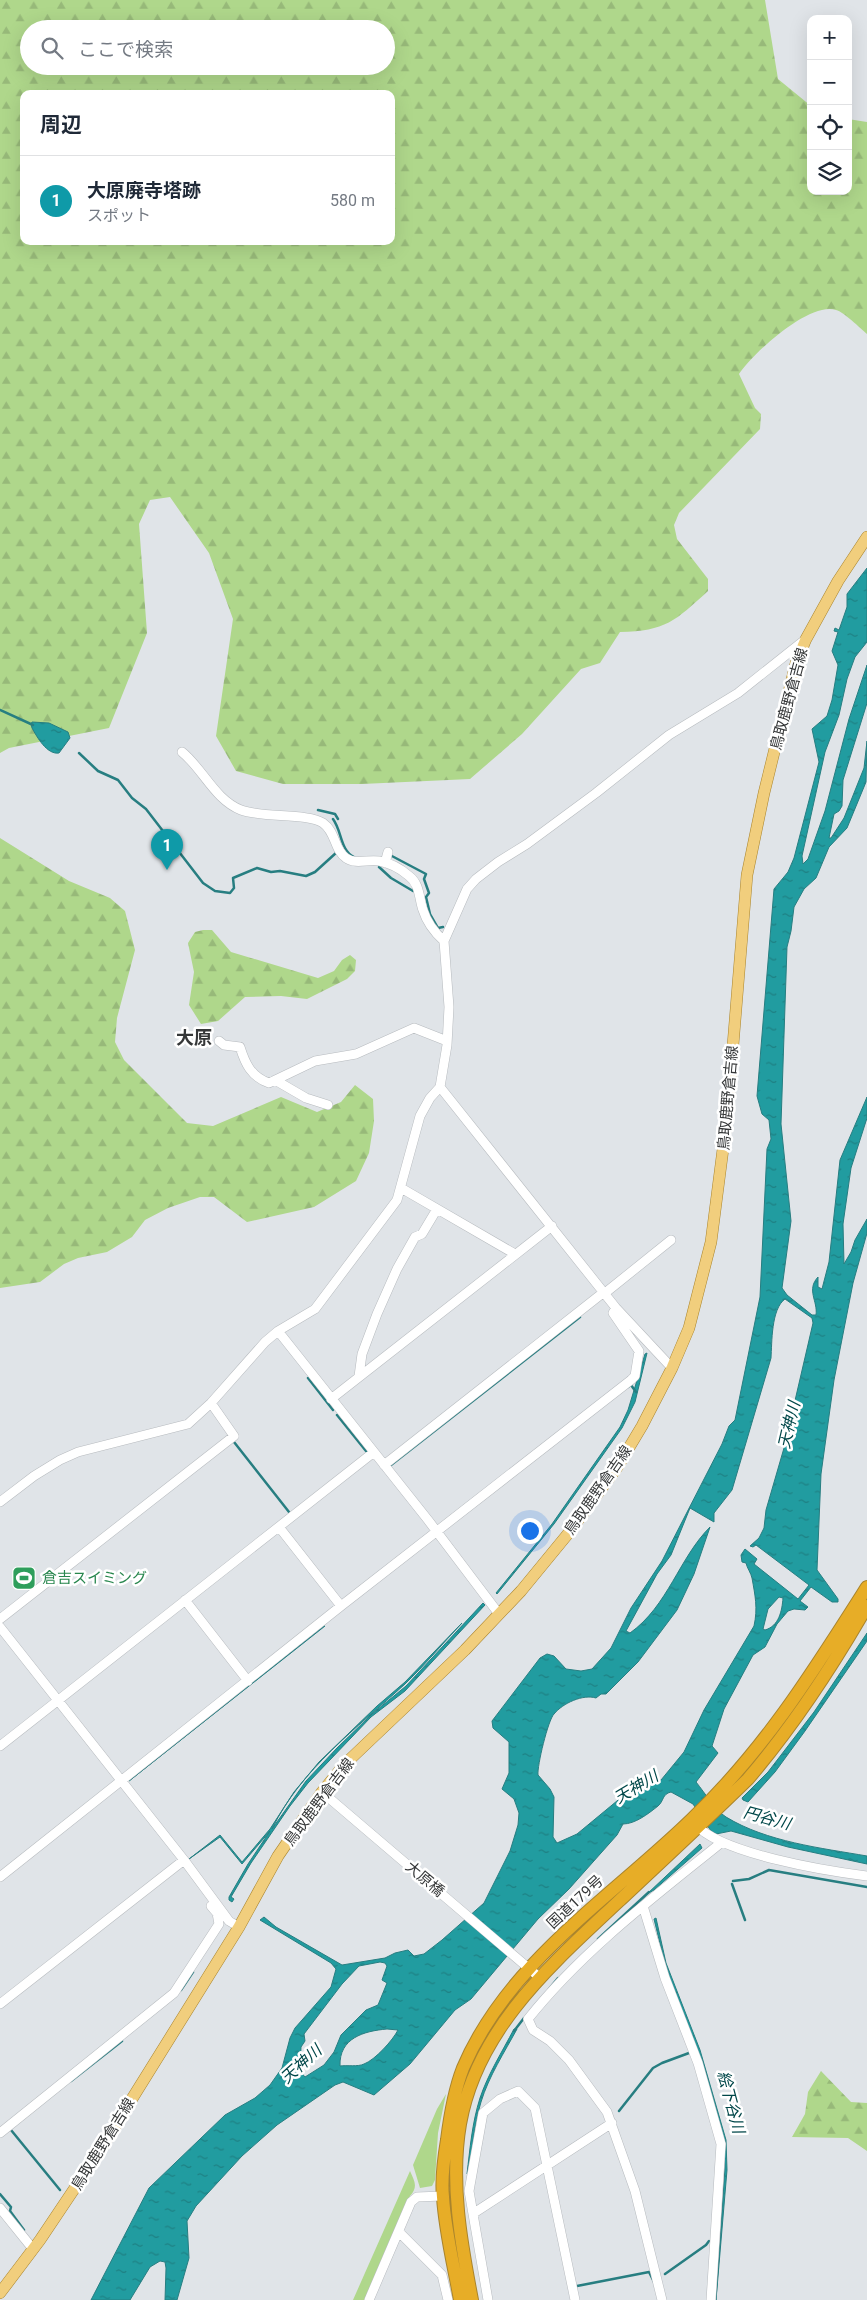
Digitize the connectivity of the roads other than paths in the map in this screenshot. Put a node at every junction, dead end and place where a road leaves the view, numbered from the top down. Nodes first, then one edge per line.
1 (867, 538) edge
2 (806, 639) junction
3 (182, 752) dead end
4 (388, 852) dead end
5 (385, 863) junction
6 (444, 942) junction
7 (218, 1041) dead end
8 (447, 1041) junction
9 (275, 1080) junction
10 (440, 1087) junction
11 (328, 1105) dead end
12 (401, 1188) junction
13 (438, 1209) junction
14 (552, 1226) junction
15 (671, 1240) dead end
16 (515, 1254) junction
17 (604, 1293) junction
18 (616, 1308) junction
19 (278, 1331) junction
20 (672, 1368) junction
21 (359, 1376) junction
22 (331, 1399) junction
23 (211, 1404) junction
24 (374, 1452) junction
25 (384, 1465) junction
26 (0, 1502) edge
27 (279, 1527) junction
28 (437, 1532) junction
29 (867, 1587) edge
30 (185, 1600) junction
31 (341, 1606) junction
32 (867, 1606) edge
33 (499, 1614) junction
34 (0, 1619) edge
35 (0, 1627) edge
36 (248, 1681) junction
37 (58, 1701) junction
38 (0, 1746) edge
39 (122, 1781) junction
40 (322, 1792) junction
41 (695, 1824) junction
42 (722, 1842) junction
43 (182, 1862) junction
44 (1, 1875) edge
45 (867, 1876) edge
46 (644, 1906) junction
47 (239, 1927) junction
48 (529, 1968) junction
49 (539, 1977) junction
50 (0, 2004) edge
51 (612, 2123) junction
52 (0, 2133) edge
53 (546, 2165) junction
54 (442, 2196) junction
55 (0, 2208) edge
56 (474, 2213) junction
57 (399, 2232) junction
58 (33, 2249) junction
59 (0, 2293) edge
60 (369, 2300) edge
61 (448, 2300) edge
62 (460, 2300) edge
63 (472, 2300) edge
64 (488, 2300) edge
65 (575, 2300) edge
66 (662, 2300) edge
67 (711, 2300) edge

1 - 2 main road, 鳥取鹿野倉吉線
2 - 6 street
2 - 20 main road, 鳥取鹿野倉吉線
3 - 5 street
4 - 5 street
5 - 6 street
6 - 8 street
7 - 9 street
8 - 9 street
8 - 10 street
9 - 11 street
10 - 12 street
10 - 14 street
12 - 13 street
12 - 19 street
13 - 16 street
13 - 21 street
14 - 16 street
14 - 17 street
15 - 17 street
16 - 21 street
17 - 18 street
17 - 25 street
18 - 20 street
18 - 28 street
19 - 22 street
19 - 23 street
20 - 33 main road, 鳥取鹿野倉吉線
21 - 22 street
22 - 24 street
23 - 26 street
23 - 34 street
24 - 25 street
24 - 27 street
25 - 28 street
27 - 30 street
27 - 31 street
28 - 31 street
28 - 33 street
29 - 41 highway, 国道179号
30 - 36 street
30 - 37 street
31 - 36 street
32 - 41 highway, 国道179号
33 - 40 main road, 鳥取鹿野倉吉線
35 - 37 street
36 - 39 street
37 - 38 street
37 - 39 street
39 - 43 street
39 - 44 street
40 - 47 main road, 鳥取鹿野倉吉線
40 - 48 street, 大原橋
41 - 42 street
41 - 48 highway, 国道179号
41 - 49 highway, 国道179号
42 - 45 street
42 - 46 street
43 - 47 street
43 - 50 street
43 - 52 street
46 - 51 street
46 - 67 street
47 - 58 main road, 鳥取鹿野倉吉線
48 - 49 street, 大原橋
48 - 54 highway, 国道179号
49 - 63 highway, 国道179号
51 - 53 street
51 - 66 street
53 - 56 street
53 - 56 street
53 - 65 street
54 - 57 street
54 - 62 highway, 国道179号
55 - 58 street
56 - 64 street
57 - 60 street
57 - 61 street
58 - 59 main road, 鳥取鹿野倉吉線

